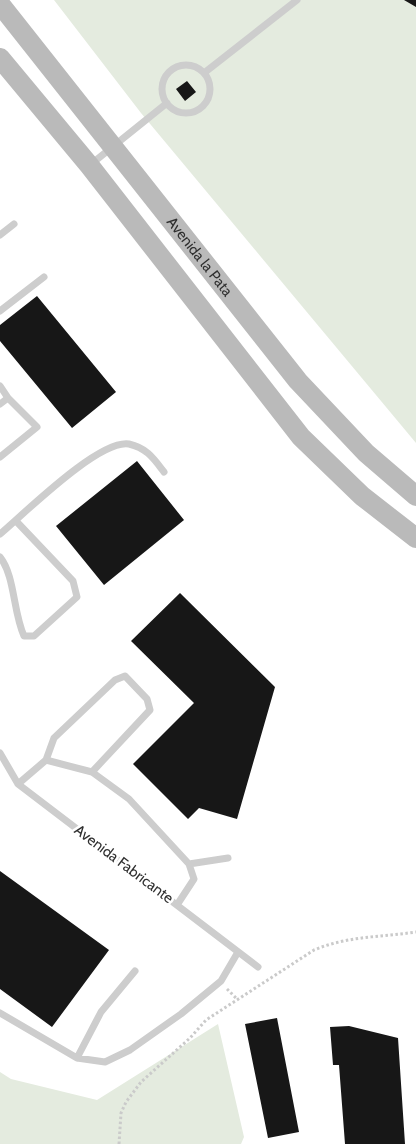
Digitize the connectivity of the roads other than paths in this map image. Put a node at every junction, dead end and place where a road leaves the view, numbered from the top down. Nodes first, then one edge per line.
1 (297, 0) edge
2 (0, 4) edge
3 (0, 58) edge
4 (204, 73) junction
5 (167, 103) junction
6 (114, 145) junction
7 (90, 165) junction
8 (14, 224) dead end
9 (0, 235) edge
10 (44, 277) dead end
11 (0, 311) edge
12 (0, 386) edge
13 (8, 398) junction
14 (0, 404) edge
15 (0, 457) edge
16 (164, 472) dead end
17 (416, 496) edge
18 (16, 521) junction
19 (0, 534) edge
20 (416, 538) edge
21 (0, 557) edge
22 (0, 753) edge
23 (46, 760) junction
24 (92, 772) junction
25 (18, 784) junction
26 (228, 858) dead end
27 (189, 864) junction
28 (177, 905) junction
29 (238, 952) junction
30 (258, 967) dead end
31 (135, 971) dead end
32 (0, 1013) edge
33 (77, 1058) junction

1 - 4 lane
2 - 6 main road, Avenida la Pata
3 - 7 main road
4 - 5 lane
4 - 5 lane
5 - 6 lane
6 - 7 lane
6 - 17 main road, Avenida la Pata
7 - 20 main road
8 - 9 lane
10 - 11 lane
12 - 13 lane
13 - 14 lane
13 - 15 lane
16 - 18 lane
18 - 19 lane
18 - 21 lane
22 - 25 lane, Avenida Fabricante
23 - 24 lane
23 - 24 lane
23 - 25 lane
24 - 27 lane
25 - 28 lane, Avenida Fabricante
26 - 27 lane
27 - 28 lane
28 - 29 lane, Avenida Fabricante
29 - 30 lane, Avenida Fabricante
29 - 33 lane
31 - 33 lane
32 - 33 lane

